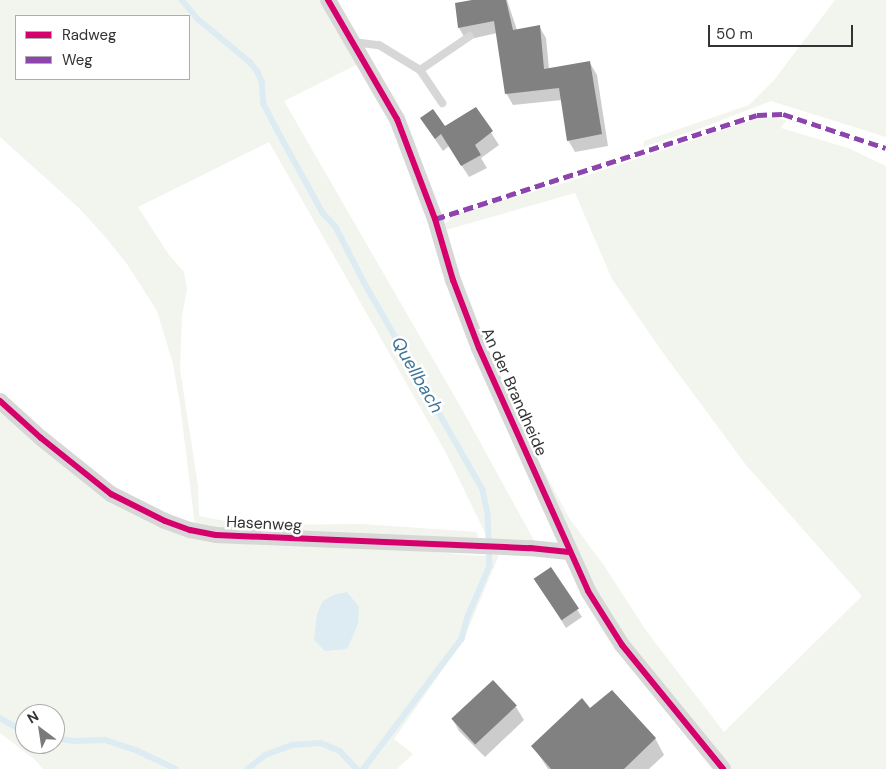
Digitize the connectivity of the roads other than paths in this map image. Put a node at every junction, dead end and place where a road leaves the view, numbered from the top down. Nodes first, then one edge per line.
1 (328, 0) edge
2 (470, 36) dead end
3 (353, 42) junction
4 (420, 70) junction
5 (442, 103) dead end
6 (0, 401) edge
7 (569, 552) junction
8 (723, 769) edge

1 - 3 street, An der Brandheide
2 - 4 lane
3 - 4 lane
3 - 7 street, An der Brandheide
4 - 5 lane
6 - 7 street, Hasenweg
7 - 8 street, An der Brandheide

